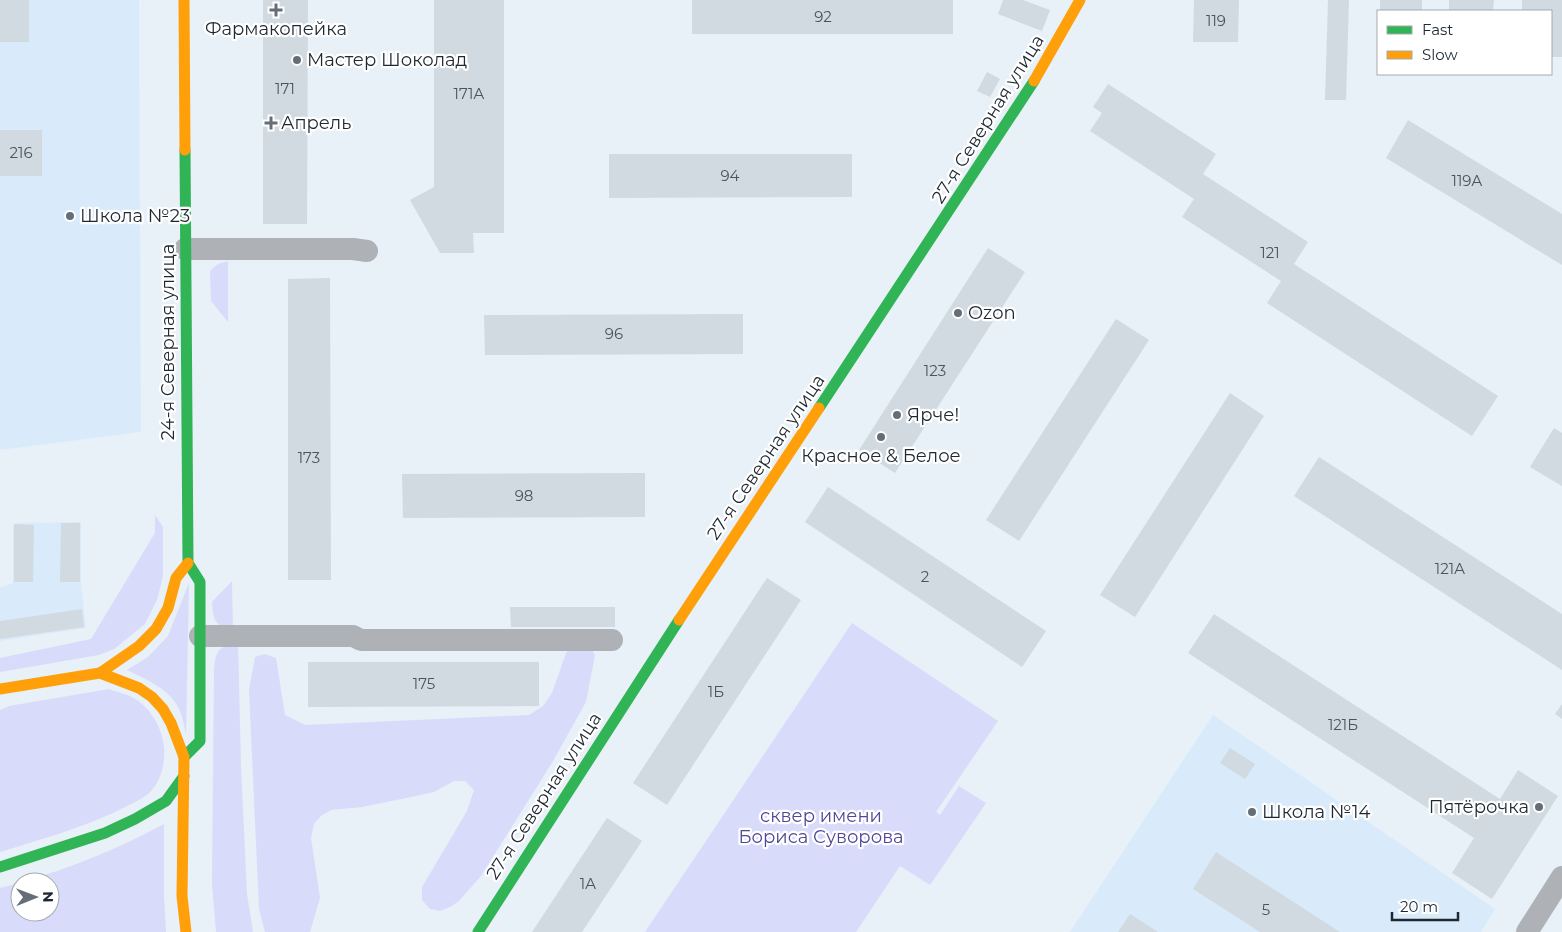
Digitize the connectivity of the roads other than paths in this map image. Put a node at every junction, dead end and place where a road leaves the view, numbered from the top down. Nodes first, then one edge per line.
1 (184, 0) edge
2 (1080, 0) edge
3 (185, 249) junction
4 (367, 251) dead end
5 (188, 563) junction
6 (200, 636) junction
7 (612, 640) dead end
8 (100, 673) junction
9 (0, 689) edge
10 (184, 756) junction
11 (184, 776) junction
12 (0, 866) edge
13 (1562, 878) edge
14 (186, 932) edge
15 (478, 932) edge
16 (1527, 932) edge

1 - 3 main road, 24-я Северная улица
2 - 15 main road, 27-я Северная улица
3 - 4 street
3 - 5 main road, 24-я Северная улица
5 - 6 main road, 24-я Северная улица
5 - 8 main road
6 - 7 street
6 - 10 main road, 24-я Северная улица
8 - 9 main road
8 - 10 main road
10 - 11 main road
11 - 12 main road
11 - 14 main road
13 - 16 street

